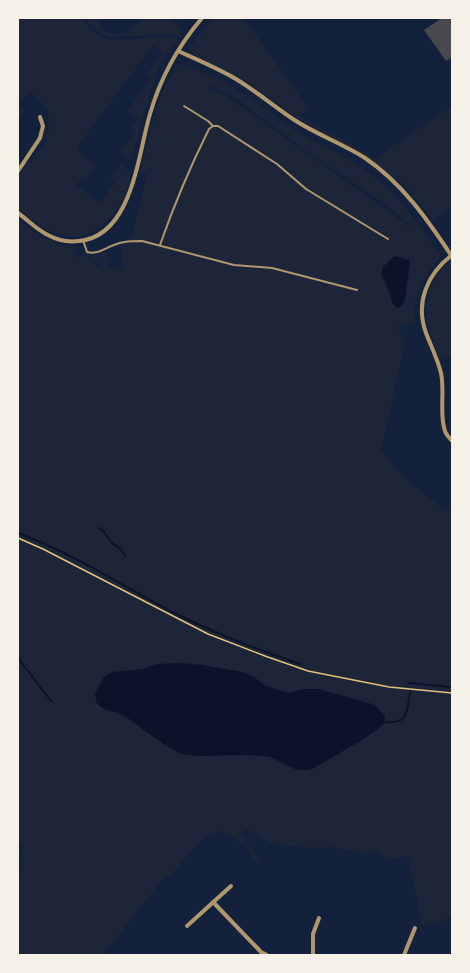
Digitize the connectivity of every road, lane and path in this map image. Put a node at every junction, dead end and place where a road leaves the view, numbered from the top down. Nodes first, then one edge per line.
1 (202, 18) edge
2 (178, 51) junction
3 (184, 106) dead end
4 (40, 117) dead end
5 (213, 126) junction
6 (18, 171) edge
7 (18, 213) edge
8 (388, 239) dead end
9 (83, 240) junction
10 (160, 245) junction
11 (452, 255) edge
12 (357, 290) dead end
13 (452, 441) edge
14 (18, 538) edge
15 (452, 693) edge
16 (231, 886) dead end
17 (213, 902) junction
18 (319, 918) dead end
19 (187, 926) dead end
20 (415, 928) dead end
21 (267, 955) edge
22 (313, 955) edge
23 (404, 955) edge

1 - 2 street
2 - 9 street
2 - 11 street
3 - 5 lane
4 - 6 street
5 - 8 lane
5 - 10 lane
7 - 9 street
9 - 10 lane
10 - 12 lane
11 - 13 street
14 - 15 path
16 - 17 street
17 - 19 street
17 - 21 street
18 - 22 street
20 - 23 street

